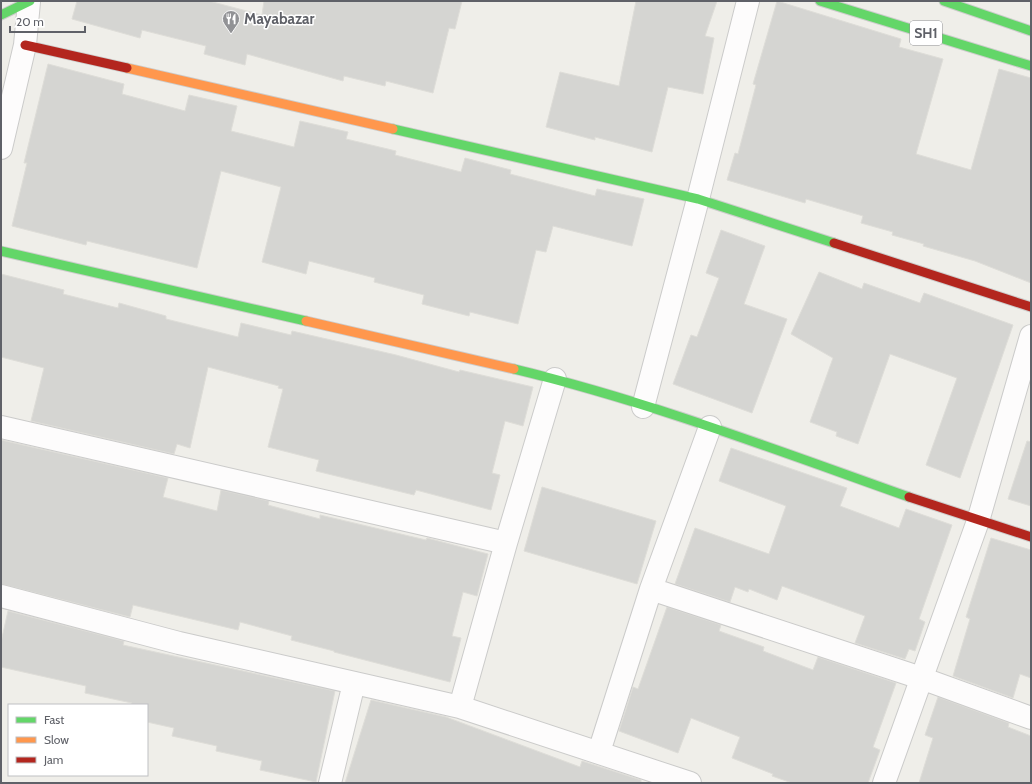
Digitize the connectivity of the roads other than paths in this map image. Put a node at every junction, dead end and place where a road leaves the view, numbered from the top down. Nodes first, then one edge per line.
1 (29, 1) edge
2 (748, 1) edge
3 (820, 1) edge
4 (944, 1) edge
5 (1, 15) edge
6 (1031, 31) edge
7 (25, 45) junction
8 (1031, 66) edge
9 (1, 148) edge
10 (698, 199) junction
11 (1, 251) edge
12 (1031, 307) edge
13 (1031, 336) edge
14 (554, 379) junction
15 (642, 407) junction
16 (1, 427) edge
17 (710, 427) junction
18 (978, 521) junction
19 (1031, 538) edge
20 (506, 543) junction
21 (651, 589) junction
22 (1, 596) edge
23 (921, 678) junction
24 (354, 683) junction
25 (460, 707) junction
26 (1031, 718) edge
27 (599, 752) junction
28 (330, 783) edge
29 (690, 783) edge
30 (884, 783) edge

1 - 5 street
1 - 7 street
2 - 10 street
3 - 8 street, SH1
4 - 6 street, SH1
7 - 9 street
7 - 10 street
10 - 12 street
10 - 15 street
11 - 14 street
13 - 18 street
14 - 15 street
14 - 20 street
15 - 17 street
16 - 20 street
17 - 18 street
17 - 21 street
18 - 19 street
18 - 23 street
20 - 25 street
21 - 23 street
21 - 27 street
22 - 24 street
23 - 26 street
23 - 30 street
24 - 25 street
24 - 28 street
25 - 27 street
27 - 29 street

